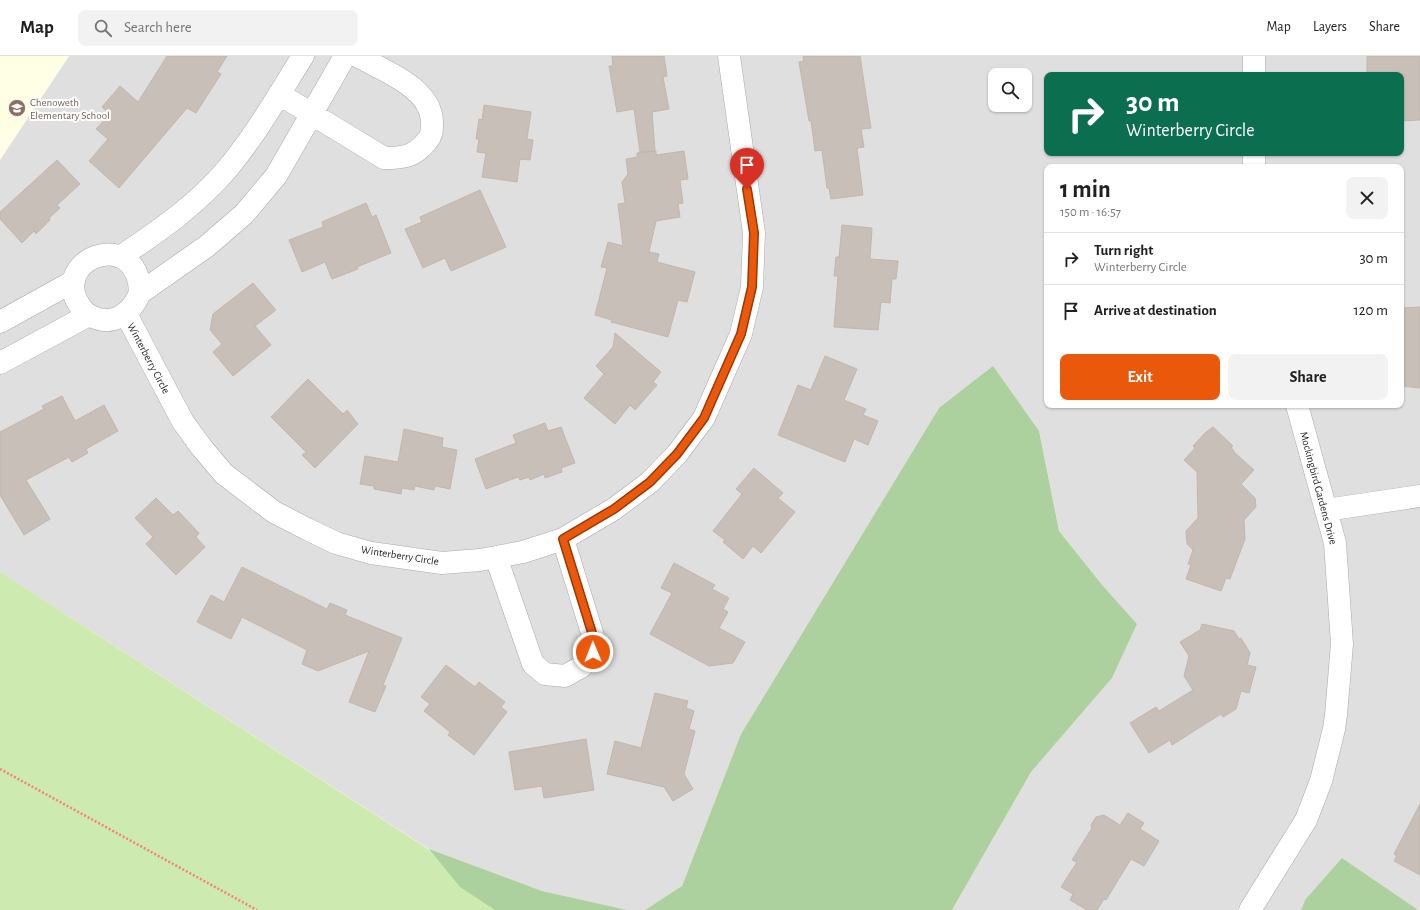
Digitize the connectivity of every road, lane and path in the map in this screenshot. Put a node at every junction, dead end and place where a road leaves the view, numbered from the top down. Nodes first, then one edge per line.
1 (303, 56) edge
2 (345, 56) edge
3 (357, 56) edge
4 (729, 56) edge
5 (1254, 56) edge
6 (1254, 72) edge
7 (279, 94) junction
8 (312, 114) junction
9 (120, 257) junction
10 (74, 281) junction
11 (140, 293) junction
12 (126, 314) junction
13 (89, 315) junction
14 (0, 322) edge
15 (0, 363) edge
16 (1298, 408) edge
17 (1420, 496) edge
18 (1326, 510) junction
19 (563, 539) junction
20 (496, 557) junction
21 (0, 769) edge
22 (257, 910) edge
23 (1250, 910) edge

1 - 7 street
2 - 8 street
3 - 8 street
4 - 19 street, Winterberry Circle
5 - 6 street
7 - 8 street
7 - 9 street
8 - 11 street
9 - 10 street
9 - 11 street
10 - 13 street
10 - 14 street
11 - 12 street
12 - 13 street
12 - 20 street, Winterberry Circle
13 - 15 street
16 - 18 street, Mockingbird Gardens Drive
17 - 18 street
18 - 23 street, Mockingbird Gardens Drive
19 - 20 street, Winterberry Circle
19 - 20 street
21 - 22 path

